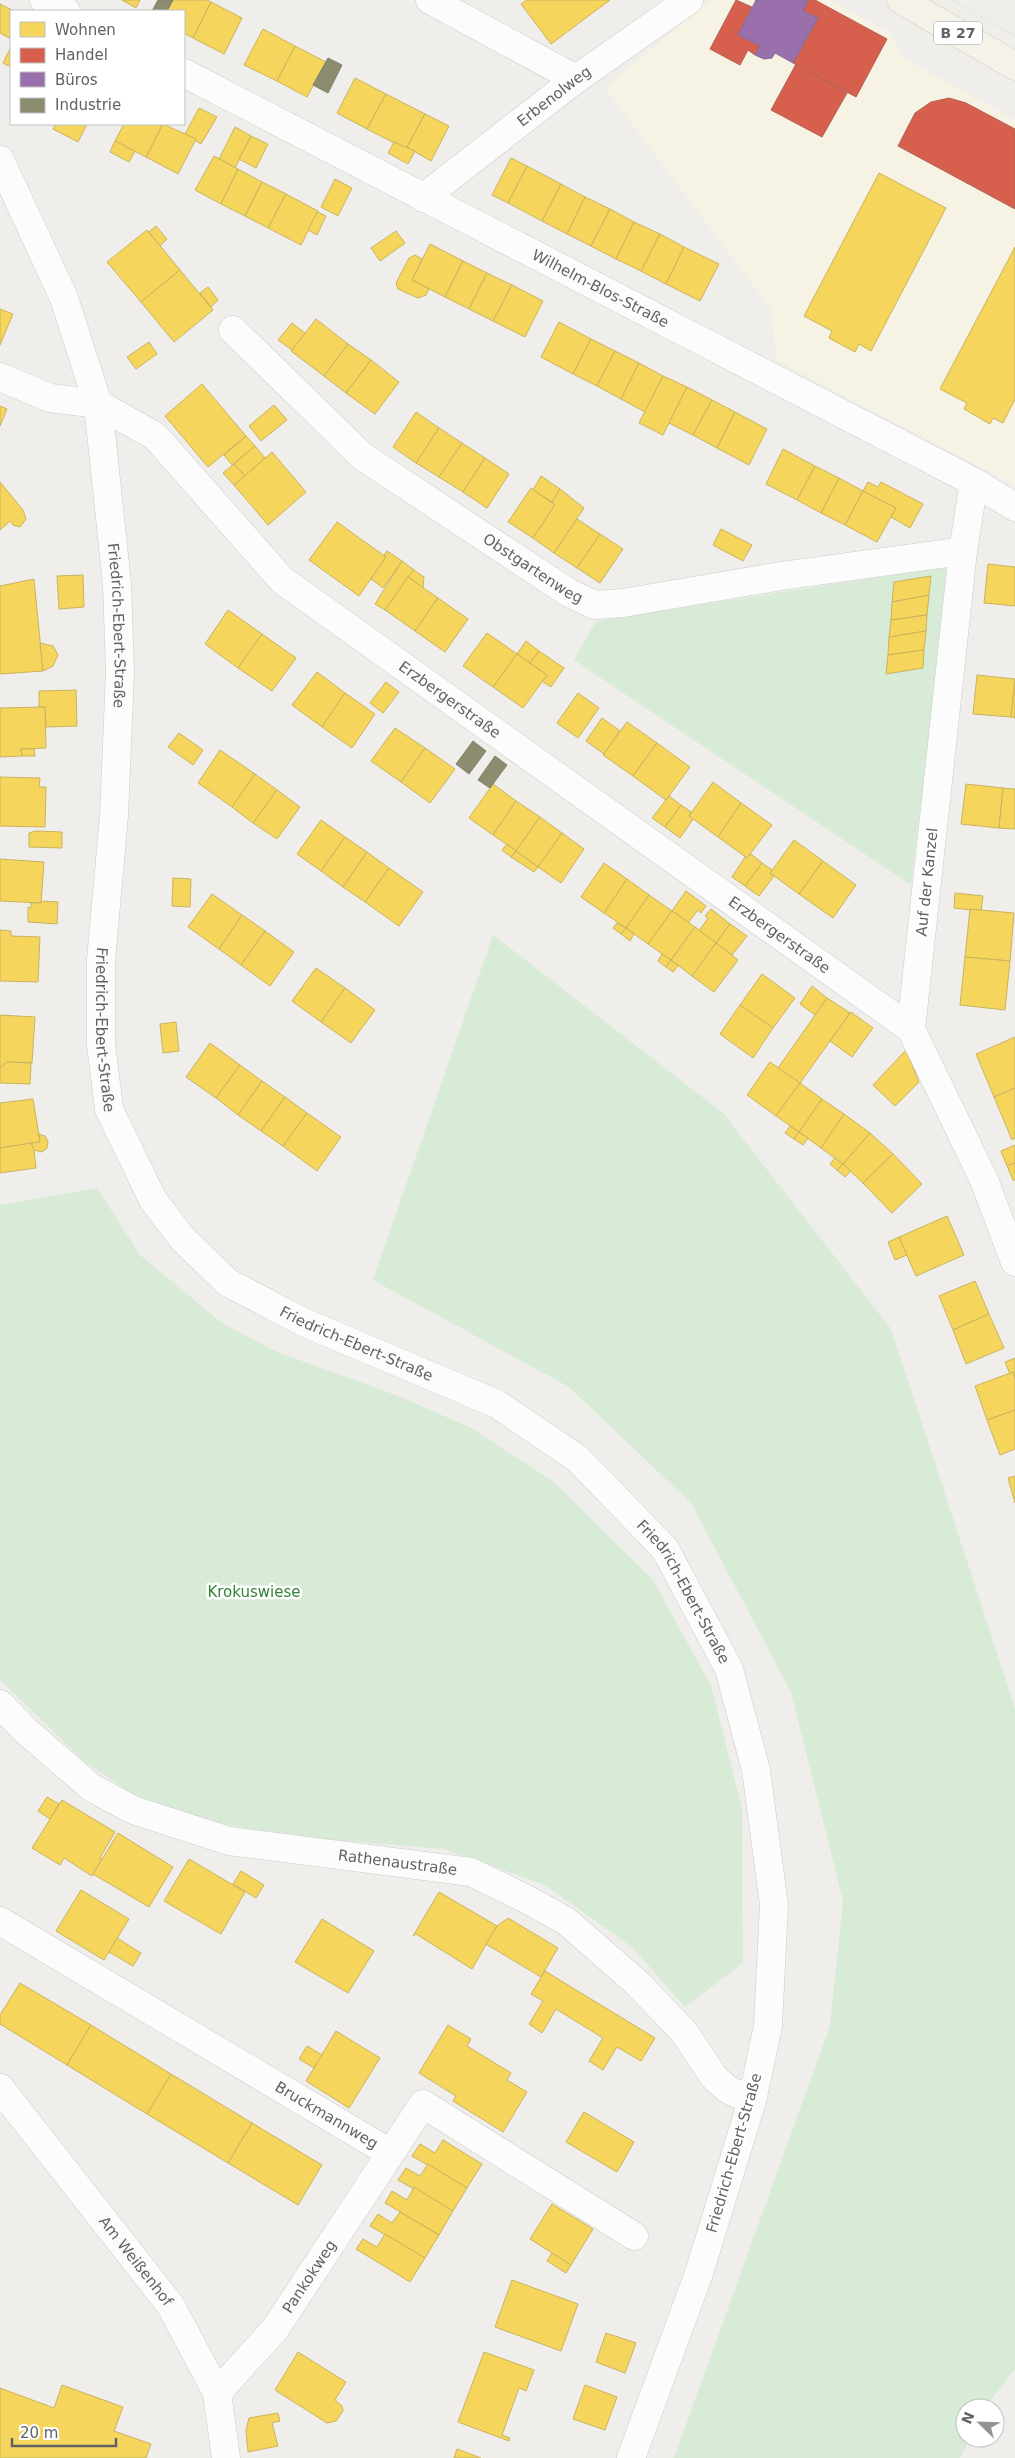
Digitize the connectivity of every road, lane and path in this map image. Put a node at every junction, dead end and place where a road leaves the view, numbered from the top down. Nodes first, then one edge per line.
1 (44, 0) edge
2 (430, 0) edge
3 (689, 0) edge
4 (901, 0) edge
5 (64, 10) edge
6 (1015, 66) edge
7 (185, 74) edge
8 (576, 78) junction
9 (0, 160) edge
10 (423, 198) junction
11 (233, 330) dead end
12 (0, 377) edge
13 (98, 404) junction
14 (974, 482) junction
15 (1015, 507) edge
16 (963, 552) junction
17 (911, 1029) junction
18 (1015, 1262) edge
19 (0, 1704) edge
20 (0, 1921) edge
21 (0, 2088) edge
22 (752, 2101) junction
23 (390, 2153) junction
24 (634, 2236) dead end
25 (218, 2393) junction
26 (226, 2458) edge
27 (631, 2458) edge

1 - 5 street
2 - 8 street
3 - 8 street, Erbenolweg
4 - 6 main road, B 27
7 - 10 street, Wilhelm-Blos-Straße
8 - 10 street, Erbenolweg
9 - 13 street, Friedrich-Ebert-Straße
10 - 14 street, Wilhelm-Blos-Straße
11 - 16 street, Obstgartenweg
12 - 13 street, Erzbergerstraße
13 - 17 street, Erzbergerstraße
13 - 22 street, Friedrich-Ebert-Straße
14 - 15 street, Wilhelm-Blos-Straße
14 - 16 street, Auf der Kanzel
16 - 17 street, Auf der Kanzel
17 - 18 street
19 - 22 street, Rathenaustraße
20 - 23 street, Bruckmannweg
21 - 25 street, Am Weißenhof
22 - 27 street, Friedrich-Ebert-Straße
23 - 24 street, Bruckmannweg
23 - 25 street, Pankokweg
25 - 26 street, Am Weißenhof

